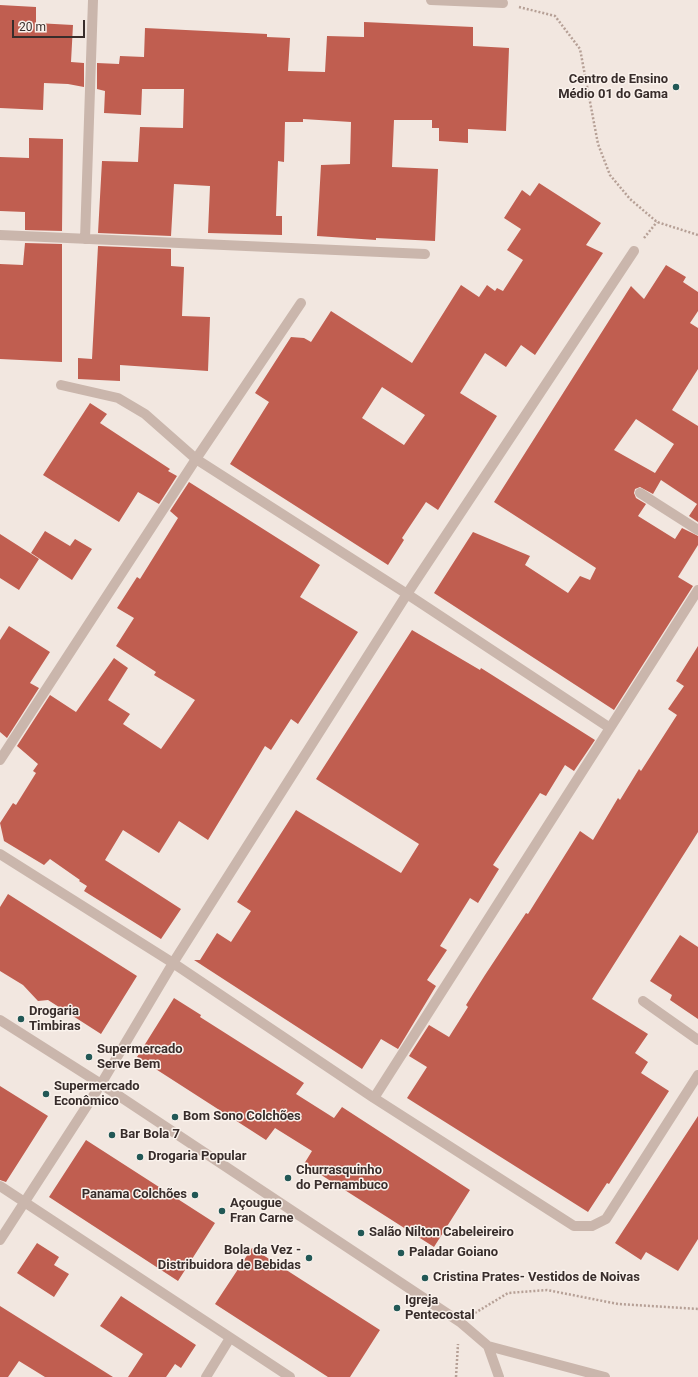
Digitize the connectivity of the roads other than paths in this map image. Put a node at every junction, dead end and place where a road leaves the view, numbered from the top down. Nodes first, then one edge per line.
1 (93, 0) edge
2 (431, 0) edge
3 (502, 3) road end
4 (0, 235) edge
5 (85, 239) junction
6 (634, 251) dead end
7 (425, 254) dead end
8 (301, 303) dead end
9 (61, 385) dead end
10 (196, 459) junction
11 (640, 493) dead end
12 (698, 530) edge
13 (698, 590) edge
14 (407, 594) junction
15 (610, 728) junction
16 (0, 760) edge
17 (0, 854) edge
18 (173, 963) junction
19 (643, 1000) dead end
20 (0, 1020) edge
21 (698, 1040) edge
22 (698, 1075) edge
23 (101, 1084) junction
24 (374, 1098) junction
25 (0, 1186) edge
26 (24, 1201) junction
27 (0, 1240) edge
28 (230, 1338) junction
29 (488, 1346) junction
30 (206, 1377) edge
31 (290, 1377) edge
32 (499, 1377) edge
33 (605, 1377) edge

1 - 5 street
2 - 3 street
4 - 5 street
5 - 7 street
6 - 14 street
8 - 10 street
9 - 10 street
10 - 14 street
10 - 16 street
11 - 12 street
13 - 15 street
14 - 15 street
14 - 18 street
15 - 24 street
17 - 18 street
18 - 23 street
18 - 24 street
19 - 21 street
20 - 23 street
22 - 24 street
23 - 26 street
23 - 29 street
25 - 26 street
26 - 27 street
26 - 28 street
28 - 30 street
28 - 31 street
29 - 32 street
29 - 33 street

